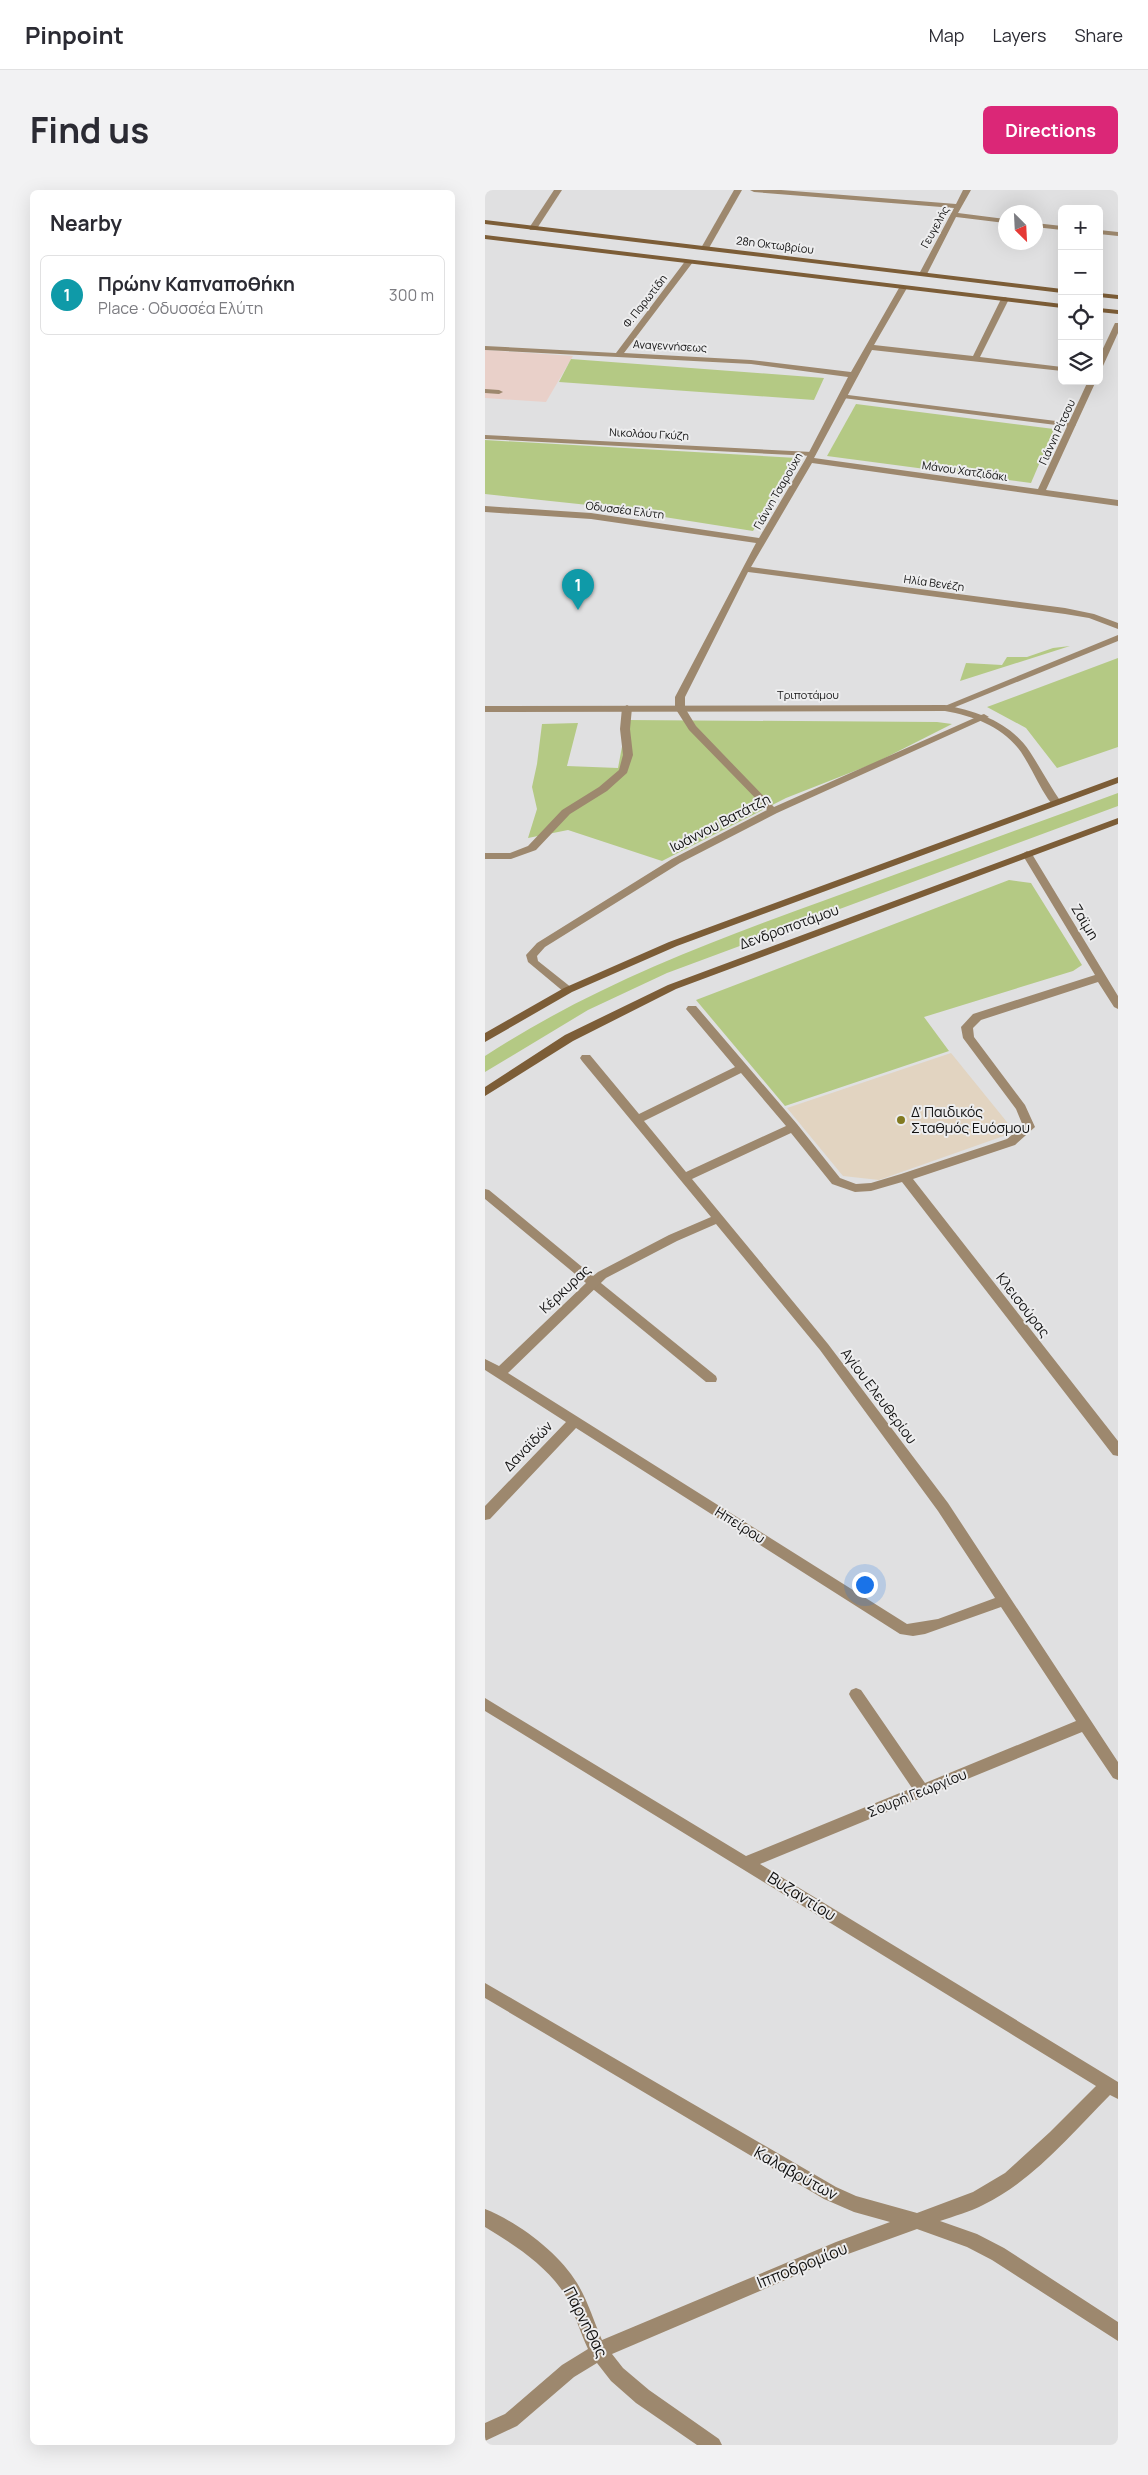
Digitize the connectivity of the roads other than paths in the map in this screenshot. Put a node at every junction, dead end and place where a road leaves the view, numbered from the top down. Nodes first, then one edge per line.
1 (558, 190) edge
2 (737, 190) edge
3 (754, 190) edge
4 (967, 190) edge
5 (959, 206) junction
6 (954, 215) junction
7 (998, 220) edge
8 (485, 222) edge
9 (1043, 226) edge
10 (533, 228) junction
11 (1058, 228) edge
12 (1103, 232) edge
13 (1118, 234) edge
14 (485, 237) edge
15 (705, 248) junction
16 (689, 262) junction
17 (923, 274) junction
18 (903, 288) junction
19 (1058, 291) edge
20 (1103, 295) edge
21 (1118, 297) edge
22 (1005, 299) junction
23 (1058, 306) edge
24 (1103, 310) edge
25 (1118, 312) edge
26 (1118, 325) edge
27 (870, 347) junction
28 (485, 348) edge
29 (618, 355) junction
30 (1103, 357) edge
31 (976, 358) junction
32 (1058, 368) edge
33 (853, 375) junction
34 (1090, 385) edge
35 (485, 391) edge
36 (499, 392) dead end
37 (843, 396) junction
38 (1072, 425) junction
39 (485, 437) edge
40 (811, 457) junction
41 (1041, 493) junction
42 (1118, 503) edge
43 (487, 510) edge
44 (485, 518) edge
45 (762, 541) junction
46 (745, 569) junction
47 (1118, 626) edge
48 (1118, 638) edge
49 (627, 708) junction
50 (680, 708) junction
51 (945, 708) junction
52 (485, 709) edge
53 (985, 717) junction
54 (1118, 780) edge
55 (1056, 802) junction
56 (773, 811) junction
57 (1118, 821) edge
58 (1027, 854) junction
59 (485, 856) edge
60 (1101, 977) junction
61 (568, 990) junction
62 (1118, 1005) edge
63 (691, 1009) dead end
64 (485, 1038) edge
65 (586, 1058) dead end
66 (742, 1068) junction
67 (485, 1092) edge
68 (637, 1120) junction
69 (793, 1127) junction
70 (905, 1177) junction
71 (685, 1178) junction
72 (485, 1194) edge
73 (718, 1219) junction
74 (592, 1282) junction
75 (485, 1364) edge
76 (500, 1373) junction
77 (711, 1379) dead end
78 (575, 1421) junction
79 (1118, 1451) edge
80 (485, 1515) edge
81 (1004, 1600) junction
82 (857, 1694) dead end
83 (485, 1704) edge
84 (1085, 1724) junction
85 (1118, 1774) edge
86 (922, 1791) junction
87 (747, 1862) junction
88 (485, 1990) edge
89 (1113, 2088) edge
90 (485, 2217) edge
91 (917, 2221) junction
92 (1118, 2332) edge
93 (599, 2351) junction
94 (485, 2432) edge
95 (713, 2445) edge

1 - 10 street
2 - 15 street
3 - 5 street
4 - 5 street, Γευγελής
5 - 6 street, Γευγελής
6 - 7 street
6 - 17 street, Γευγελής
8 - 10 main road, 28η Οκτωβρίου
9 - 11 street
10 - 15 main road, 28η Οκτωβρίου
12 - 13 street
14 - 16 main road, 28η Οκτωβρίου
15 - 17 main road, 28η Οκτωβρίου
16 - 18 main road, 28η Οκτωβρίου
16 - 29 street, Φ. Παρωτίδη
17 - 19 main road, 28η Οκτωβρίου
18 - 22 main road, 28η Οκτωβρίου
18 - 27 street, Γιάννη Τσαρούχη
20 - 21 main road
22 - 23 main road, 28η Οκτωβρίου
22 - 31 street
24 - 25 main road
26 - 30 street
27 - 31 street
27 - 33 street, Γιάννη Τσαρούχη
28 - 29 street, Αναγεννήσεως
29 - 33 street, Αναγεννήσεως
31 - 32 street
33 - 37 street, Γιάννη Τσαρούχη
34 - 38 street, Γιάννη Ρίτσου
35 - 36 street
37 - 38 street
37 - 40 street, Γιάννη Τσαρούχη
38 - 41 street, Γιάννη Ρίτσου
39 - 40 street, Νικολάου Γκύζη
40 - 41 street, Μάνου Χατζιδάκι
40 - 45 street, Γιάννη Τσαρούχη
41 - 42 street, Μάνου Χατζιδάκι
43 - 44 street
43 - 45 street, Οδυσσέα Ελύτη
45 - 46 street, Γιάννη Τσαρούχη
46 - 47 street, Ηλία Βενέζη
46 - 50 street, Γιάννη Τσαρούχη
48 - 51 street, Τριποτάμου
49 - 50 street, Τριποτάμου
49 - 52 street, Τριποτάμου
49 - 59 street
50 - 51 street, Τριποτάμου
50 - 56 street
51 - 53 street
53 - 55 street
53 - 56 street, Ιωάννου Βατάτζη
54 - 55 main road, Δενδροποτάμου
55 - 61 main road, Δενδροποτάμου
56 - 61 street, Ιωάννου Βατάτζη
57 - 58 main road, Δενδροποτάμου
58 - 60 street, Ζαϊμη
58 - 67 main road, Δενδροποτάμου
60 - 62 street, Ζαϊμη
60 - 70 street
61 - 64 main road, Δενδροποτάμου
63 - 66 street
65 - 68 street, Αγίου Ελευθερίου
66 - 68 street
66 - 69 street
68 - 71 street, Αγίου Ελευθερίου
69 - 70 street
69 - 71 street
70 - 79 street, Κλεισούρας
71 - 73 street, Αγίου Ελευθερίου
72 - 74 street
73 - 74 street, Κέρκυρας
73 - 81 street, Αγίου Ελευθερίου
74 - 76 street, Κέρκυρας
74 - 77 street
75 - 76 street, Ηπείρου
76 - 78 street, Ηπείρου
78 - 80 street, Δαναϊδών
78 - 81 street, Ηπείρου
81 - 84 street, Αγίου Ελευθερίου
82 - 86 street
83 - 87 street, Βυζαντίου
84 - 85 street, Αγίου Ελευθερίου
84 - 86 street, Σουρή Γεωργίου
86 - 87 street, Σουρή Γεωργίου
87 - 89 street, Βυζαντίου
88 - 91 street, Καλαβρύτων
89 - 91 street, Ιπποδρομίου
90 - 93 street, Πάρνηθας
91 - 92 street, Καλαβρύτων
91 - 93 street, Ιπποδρομίου
93 - 94 street, Ιπποδρομίου
93 - 95 street, Πάρνηθας

